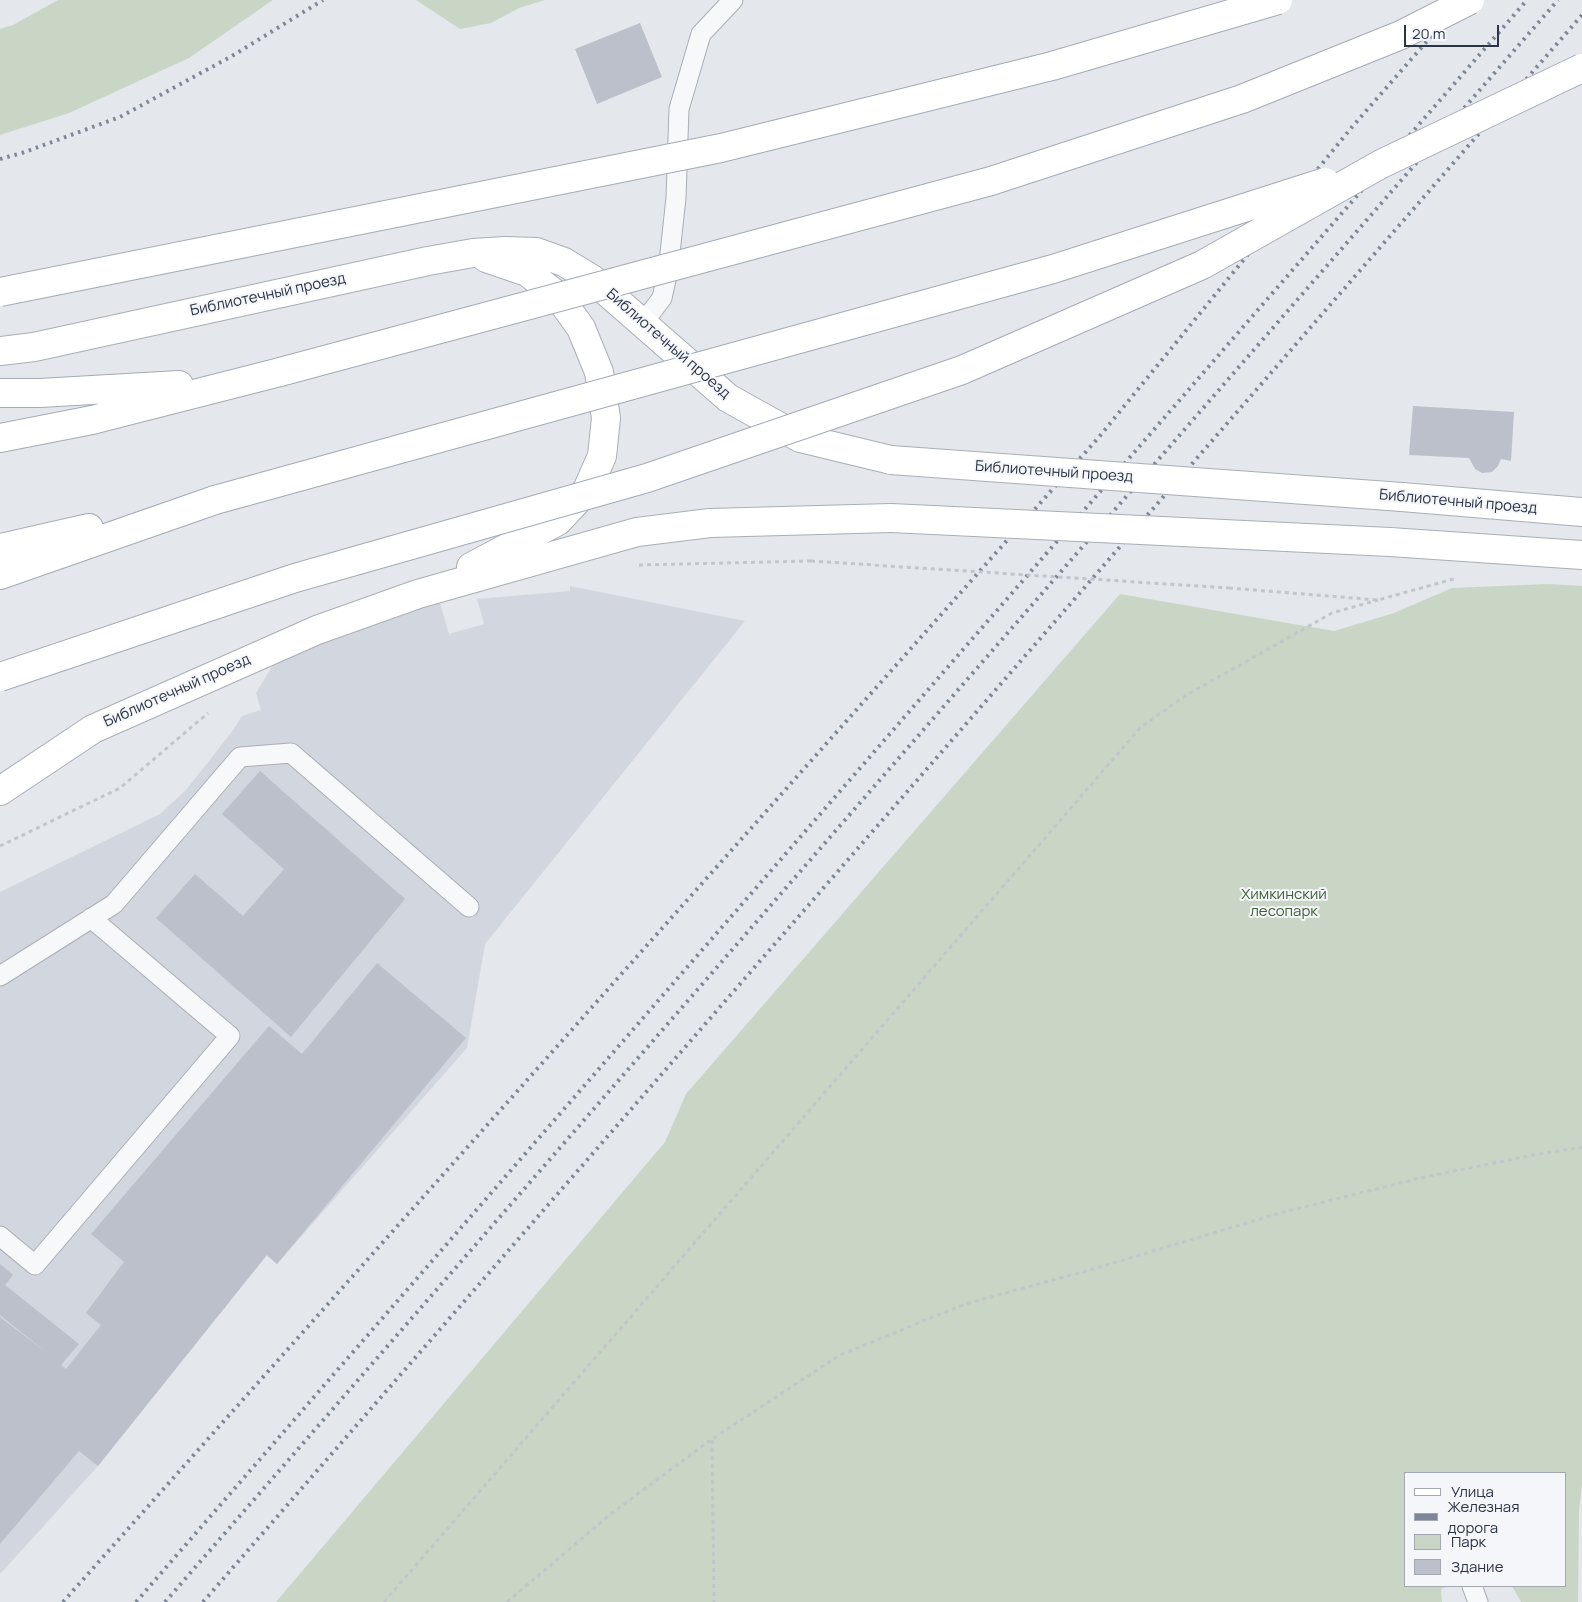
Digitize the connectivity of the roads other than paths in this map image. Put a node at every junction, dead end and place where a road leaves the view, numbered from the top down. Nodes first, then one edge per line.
1 (732, 0) edge
2 (1278, 0) edge
3 (1470, 0) edge
4 (1582, 68) edge
5 (1381, 164) junction
6 (473, 253) junction
7 (0, 292) edge
8 (643, 323) junction
9 (0, 351) edge
10 (280, 372) junction
11 (0, 393) edge
12 (0, 438) edge
13 (215, 500) junction
14 (1582, 512) edge
15 (0, 548) edge
16 (1582, 554) edge
17 (0, 575) edge
18 (418, 594) junction
19 (0, 678) edge
20 (0, 791) edge
21 (469, 907) dead end
22 (92, 918) junction
23 (0, 976) edge
24 (0, 1236) edge
25 (1472, 1587) edge
26 (1478, 1602) edge

1 - 8 lane
2 - 7 main road, bridge
3 - 10 main road, bridge
4 - 5 main road, bridge
5 - 13 main road, bridge
5 - 19 main road, bridge
6 - 8 main road, Библиотечный проезд
6 - 9 main road, Библиотечный проезд
6 - 18 main road
8 - 14 main road, Библиотечный проезд, bridge
10 - 11 main road
10 - 12 main road
13 - 15 main road
13 - 17 main road
16 - 18 main road, Библиотечный проезд, bridge
18 - 20 main road, Библиотечный проезд
21 - 22 lane
22 - 23 lane
22 - 24 lane
25 - 26 lane

